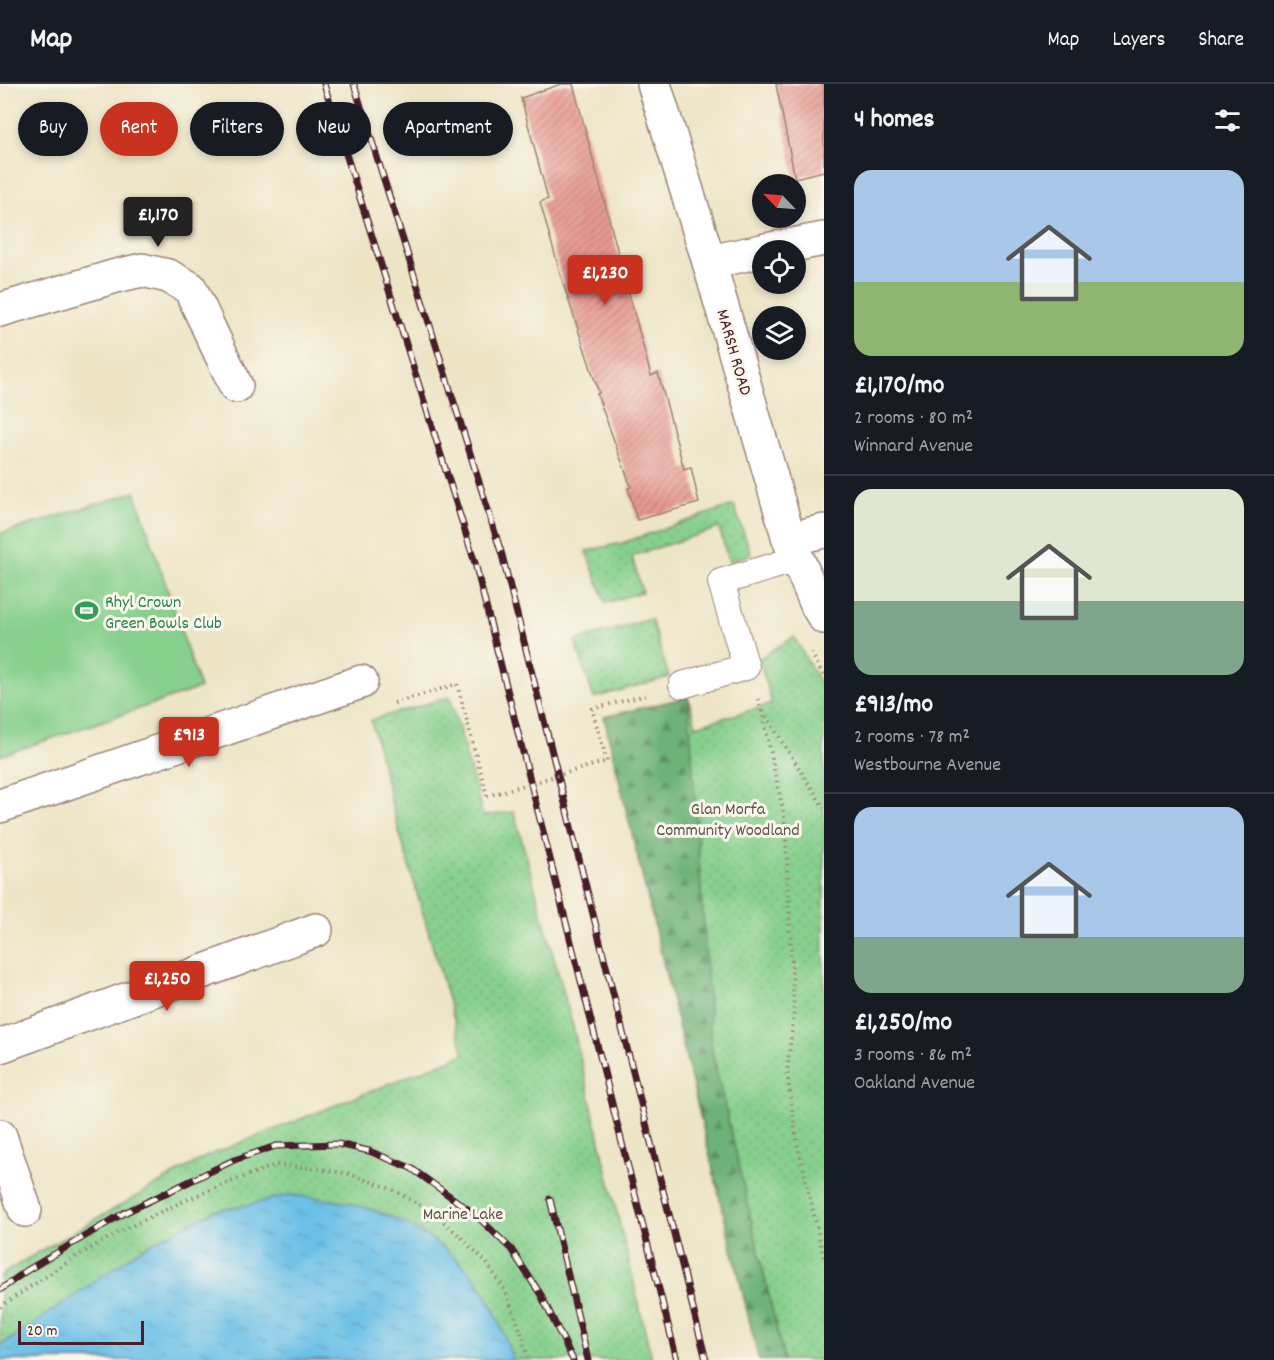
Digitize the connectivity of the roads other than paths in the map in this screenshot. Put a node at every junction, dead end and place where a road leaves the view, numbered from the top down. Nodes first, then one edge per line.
1 (654, 84) edge
2 (824, 239) edge
3 (806, 242) edge
4 (752, 253) edge
5 (709, 262) junction
6 (0, 310) edge
7 (236, 386) dead end
8 (824, 531) edge
9 (793, 549) junction
10 (824, 617) edge
11 (361, 682) road end
12 (682, 685) dead end
13 (0, 806) edge
14 (316, 930) dead end
15 (0, 1046) edge
16 (0, 1136) edge
17 (25, 1210) dead end

1 - 5 street, MARSH ROAD
2 - 3 street
4 - 5 street
5 - 9 street, MARSH ROAD
6 - 7 street
8 - 9 street
9 - 10 street, MARSH ROAD
9 - 12 lane
11 - 13 street
14 - 15 street
16 - 17 street

